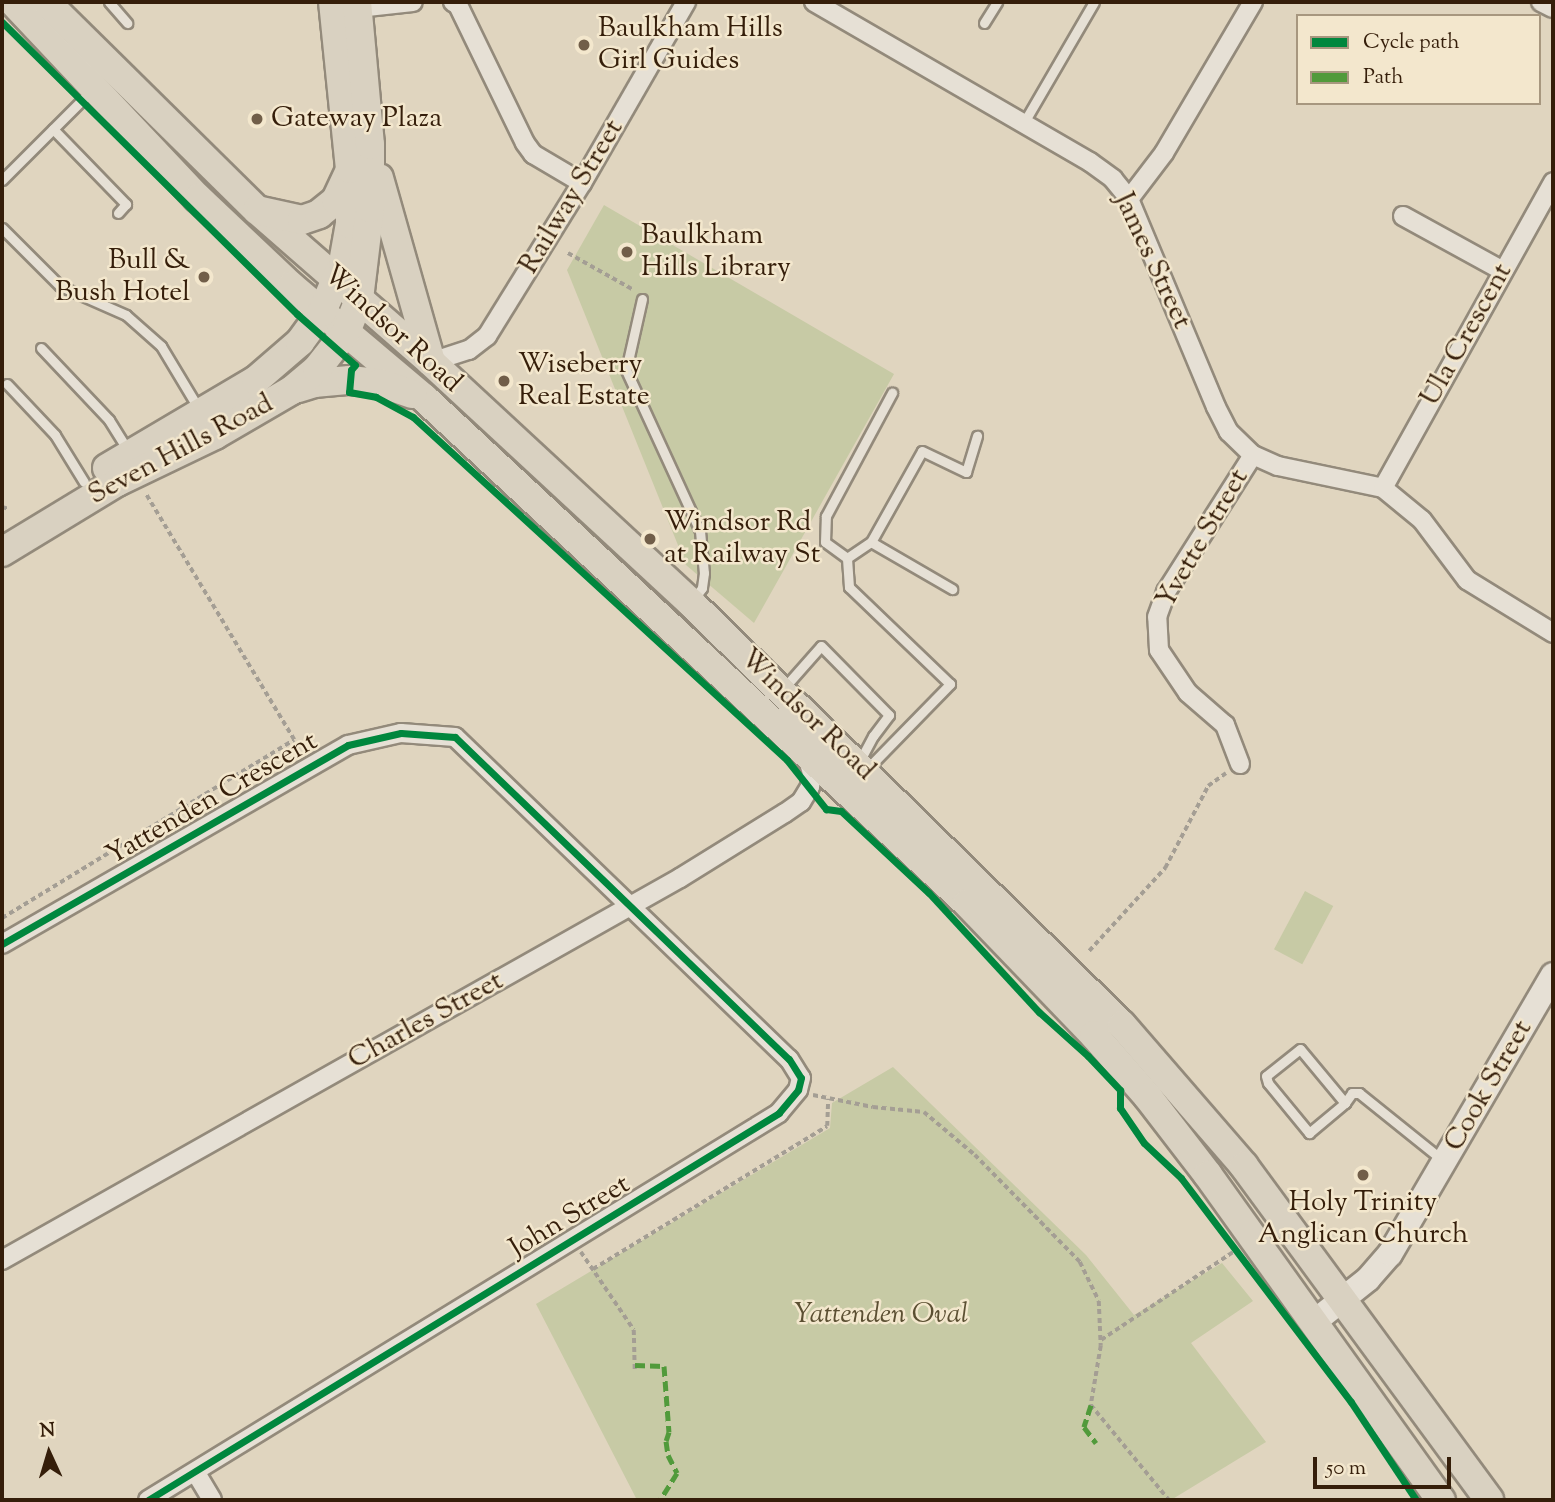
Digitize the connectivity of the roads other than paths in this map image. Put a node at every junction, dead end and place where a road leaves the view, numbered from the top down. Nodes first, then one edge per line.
1 (13, 2) edge
2 (109, 2) edge
3 (413, 2) edge
4 (453, 2) edge
5 (686, 2) edge
6 (814, 2) edge
7 (997, 2) edge
8 (1094, 2) edge
9 (1254, 2) edge
10 (1541, 2) edge
11 (350, 4) edge
12 (54, 6) edge
13 (1553, 8) edge
14 (127, 23) dead end
15 (984, 23) dead end
16 (82, 51) dead end
17 (94, 80) junction
18 (1023, 124) junction
19 (53, 129) junction
20 (370, 145) junction
21 (350, 169) junction
22 (2, 180) edge
23 (1553, 182) edge
24 (582, 183) junction
25 (1129, 199) junction
26 (257, 210) junction
27 (118, 213) dead end
28 (1403, 216) dead end
29 (2, 228) edge
30 (1503, 271) junction
31 (337, 281) junction
32 (359, 299) junction
33 (642, 299) road end
34 (322, 312) junction
35 (346, 332) junction
36 (41, 348) dead end
37 (431, 362) junction
38 (7, 384) dead end
39 (292, 390) junction
40 (892, 393) dead end
41 (424, 398) junction
42 (201, 412) junction
43 (977, 436) dead end
44 (131, 455) junction
45 (1253, 455) junction
46 (84, 482) junction
47 (1383, 488) junction
48 (5, 520) edge
49 (871, 542) junction
50 (2, 552) edge
51 (847, 558) junction
52 (952, 589) dead end
53 (691, 603) junction
54 (1553, 633) edge
55 (782, 690) junction
56 (806, 753) junction
57 (1240, 764) road end
58 (862, 767) junction
59 (635, 909) junction
60 (2, 944) edge
61 (1553, 975) edge
62 (1345, 1103) junction
63 (1445, 1162) junction
64 (2, 1260) edge
65 (1343, 1300) junction
66 (1314, 1322) junction
67 (196, 1473) junction
68 (148, 1500) edge
69 (212, 1500) edge
70 (1441, 1500) edge
71 (1489, 1500) edge

1 - 17 main road, Windsor Road
2 - 14 lane
3 - 11 street
4 - 24 street
5 - 24 street, Railway Street
6 - 18 street, James Street
7 - 15 lane
8 - 18 lane
9 - 25 street
10 - 13 street
11 - 20 main road
11 - 21 main road, Seven Hills Road
12 - 16 lane
12 - 26 main road, Windsor Road
17 - 19 lane
17 - 34 main road, Windsor Road
18 - 25 street, James Street
19 - 22 lane
19 - 27 lane
20 - 32 main road, Seven Hills Road
20 - 37 main road
21 - 26 main road
21 - 31 main road, Seven Hills Road
23 - 30 street, Ula Crescent
24 - 37 street, Railway Street
25 - 45 street, James Street
26 - 31 main road, Windsor Road
28 - 30 street
29 - 42 lane
30 - 47 street, Ula Crescent
31 - 32 main road, Windsor Road
31 - 34 main road, Seven Hills Road
32 - 35 main road, Seven Hills Road
32 - 37 main road, Windsor Road
33 - 53 lane
34 - 35 main road, Windsor Road
34 - 42 main road, Seven Hills Road
35 - 39 main road, Seven Hills Road
35 - 41 main road, Windsor Road
36 - 44 lane
37 - 53 main road, Windsor Road
38 - 46 lane
39 - 41 main road
39 - 50 main road, Seven Hills Road
40 - 51 lane
41 - 56 main road, Windsor Road
42 - 44 main road, Seven Hills Road
43 - 49 lane
44 - 46 main road, Seven Hills Road
45 - 47 street, James Street
45 - 57 street, Yvette Street
46 - 48 main road, Seven Hills Road
47 - 54 street
49 - 51 lane
49 - 52 lane
51 - 58 lane
53 - 55 main road, Windsor Road
55 - 58 main road, Windsor Road
55 - 58 lane
56 - 59 street, Charles Street
56 - 66 main road, Windsor Road
58 - 65 main road, Windsor Road
59 - 60 street, Yattenden Crescent
59 - 64 street, Charles Street
59 - 67 street, John Street
61 - 63 main road, Cook Street
62 - 62 lane
62 - 63 lane
63 - 65 main road, Cook Street
65 - 66 main road, Cook Street
65 - 71 main road, Windsor Road
66 - 70 main road, Windsor Road
67 - 68 street, John Street
67 - 69 street

